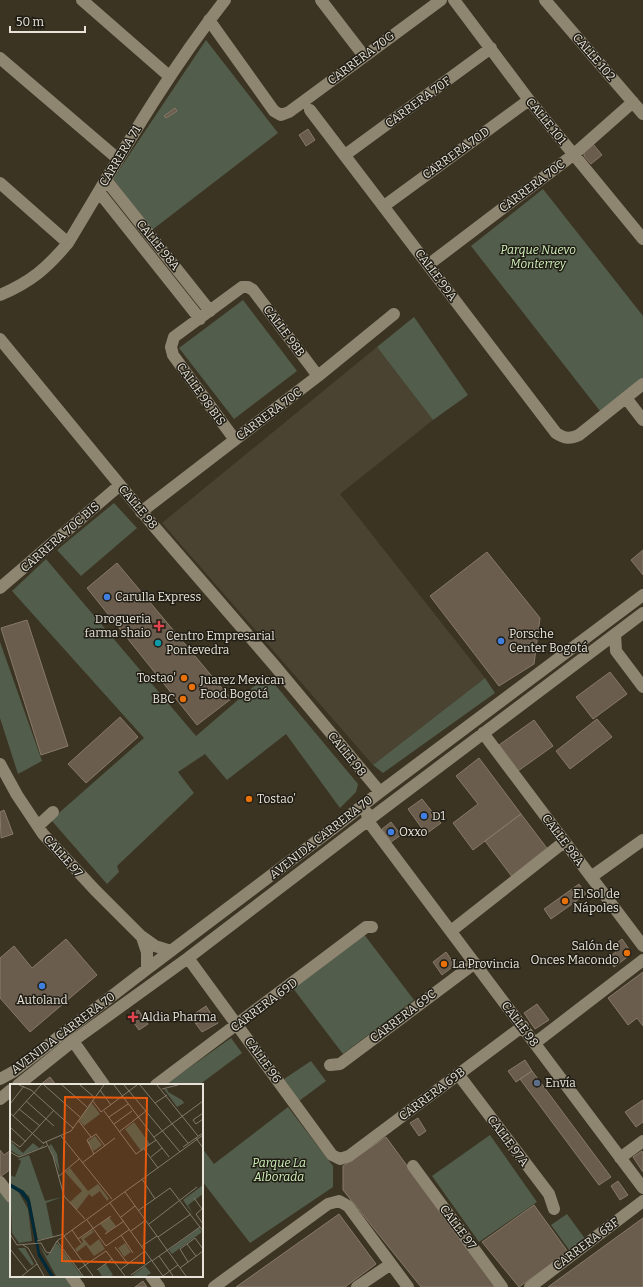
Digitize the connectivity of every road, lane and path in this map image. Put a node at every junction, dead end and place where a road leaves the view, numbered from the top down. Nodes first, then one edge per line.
1 (82, 0) edge
2 (225, 0) edge
3 (321, 0) edge
4 (440, 0) edge
5 (454, 0) edge
6 (545, 0) edge
7 (209, 20) junction
8 (491, 48) junction
9 (364, 56) junction
10 (0, 58) edge
11 (169, 76) junction
12 (529, 100) junction
13 (633, 102) junction
14 (310, 110) dead end
15 (643, 114) edge
16 (573, 154) junction
17 (345, 155) junction
18 (118, 160) junction
19 (106, 180) junction
20 (0, 183) edge
21 (99, 192) junction
22 (384, 206) junction
23 (643, 239) edge
24 (68, 243) junction
25 (428, 265) junction
26 (0, 295) edge
27 (210, 311) junction
28 (394, 314) dead end
29 (200, 318) junction
30 (0, 339) edge
31 (318, 376) junction
32 (643, 384) edge
33 (626, 398) junction
34 (643, 420) edge
35 (235, 440) junction
36 (120, 485) junction
37 (142, 512) junction
38 (0, 588) edge
39 (643, 595) edge
40 (643, 613) edge
41 (608, 622) junction
42 (615, 634) junction
43 (601, 645) junction
44 (616, 651) junction
45 (643, 687) edge
46 (483, 733) junction
47 (0, 764) edge
48 (380, 792) junction
49 (53, 812) dead end
50 (368, 821) junction
51 (38, 826) junction
52 (643, 840) edge
53 (564, 842) junction
54 (591, 878) junction
55 (372, 927) dead end
56 (451, 931) junction
57 (141, 936) junction
58 (643, 946) edge
59 (171, 950) junction
60 (188, 958) junction
61 (643, 960) edge
62 (475, 963) junction
63 (147, 969) junction
64 (238, 1025) junction
65 (522, 1026) junction
66 (73, 1042) junction
67 (535, 1043) junction
68 (330, 1065) dead end
69 (13, 1072) junction
70 (458, 1074) junction
71 (0, 1079) edge
72 (11, 1084) edge
73 (19, 1084) edge
74 (103, 1084) edge
75 (157, 1084) edge
76 (10, 1091) edge
77 (0, 1099) edge
78 (643, 1141) edge
79 (620, 1158) junction
80 (340, 1159) joint
81 (413, 1166) dead end
82 (0, 1182) edge
83 (643, 1188) edge
84 (10, 1196) edge
85 (643, 1201) edge
86 (554, 1209) dead end
87 (391, 1264) junction
88 (72, 1277) edge
89 (152, 1277) edge
90 (79, 1287) edge
91 (159, 1287) edge
92 (214, 1287) edge
93 (357, 1287) edge
94 (408, 1287) edge
95 (502, 1287) edge
96 (530, 1287) edge

1 - 11 street
2 - 7 street, CARRERA 71
3 - 9 street
4 - 9 street, CARRERA 70G
5 - 8 street, CALLE 101
6 - 13 street, CALLE 102
7 - 9 street, CARRERA 70G
7 - 11 street, CARRERA 71
8 - 12 street, CALLE 101
8 - 17 street, CARRERA 70F
10 - 18 street
11 - 18 street, CARRERA 71
12 - 16 street, CALLE 101
12 - 22 street, CARRERA 70D
13 - 15 street, CALLE 102
13 - 16 street, CARRERA 70C
14 - 17 street, CALLE 99A
16 - 23 street, CALLE 101
16 - 25 street, CARRERA 70C
17 - 22 street, CALLE 99A
18 - 19 street, CARRERA 71
19 - 21 street, CARRERA 71
19 - 27 street, CALLE 98A
20 - 24 street
21 - 24 street, CARRERA 71
21 - 29 street, CALLE 98A
22 - 25 street, CALLE 99A
24 - 26 street, CARRERA 71
25 - 33 street, CALLE 99A
27 - 29 street
27 - 31 street, CALLE 98B
28 - 31 street, CARRERA 70C
29 - 35 street, CALLE 98 BIS
30 - 36 street, CALLE 98
31 - 35 street, CARRERA 70C
32 - 33 street
33 - 34 street
35 - 37 street, CARRERA 70C
36 - 37 street, CALLE 98
36 - 38 street, CARRERA 70C BIS
37 - 48 street, CALLE 98
39 - 41 street, AVENIDA CARRERA 70
40 - 42 street, AVENIDA CARRERA 70
41 - 43 street
41 - 48 street, AVENIDA CARRERA 70
42 - 43 street, AVENIDA CARRERA 70
42 - 44 street
43 - 44 street
43 - 46 street, AVENIDA CARRERA 70
44 - 45 street
46 - 50 street, AVENIDA CARRERA 70
46 - 53 street, CALLE 98A
47 - 51 street, CALLE 97
48 - 50 street
48 - 59 street, AVENIDA CARRERA 70
49 - 51 street
50 - 56 street, CALLE 98
50 - 60 street, AVENIDA CARRERA 70
51 - 57 street, CALLE 97
52 - 54 street
53 - 54 street, CALLE 98A
53 - 56 street
54 - 58 street, CALLE 98A
55 - 64 street, CARRERA 69D
56 - 62 street, CALLE 98
57 - 59 street, CALLE 97
57 - 63 street, CALLE 97
59 - 63 street, AVENIDA CARRERA 70
60 - 64 street, CALLE 96
60 - 66 street, AVENIDA CARRERA 70
61 - 67 street
62 - 65 street, CALLE 98
62 - 68 street, CARRERA 69C
63 - 69 street, AVENIDA CARRERA 70
64 - 75 street, CARRERA 69D
64 - 80 street, CALLE 96
65 - 67 street, CALLE 98
65 - 70 street, CARRERA 69B
66 - 73 street, AVENIDA CARRERA 70
66 - 74 street
67 - 79 street, CALLE 98
69 - 71 street, AVENIDA CARRERA 70
69 - 72 street
70 - 80 street, CARRERA 69B
70 - 86 street, CALLE 97A
76 - 77 street, AVENIDA CARRERA 70
78 - 79 street
79 - 83 street, CALLE 98
81 - 95 street, CALLE 97
82 - 84 street
85 - 96 street, CARRERA 68F
87 - 92 street
87 - 93 street
87 - 94 street
88 - 90 street
89 - 91 street

